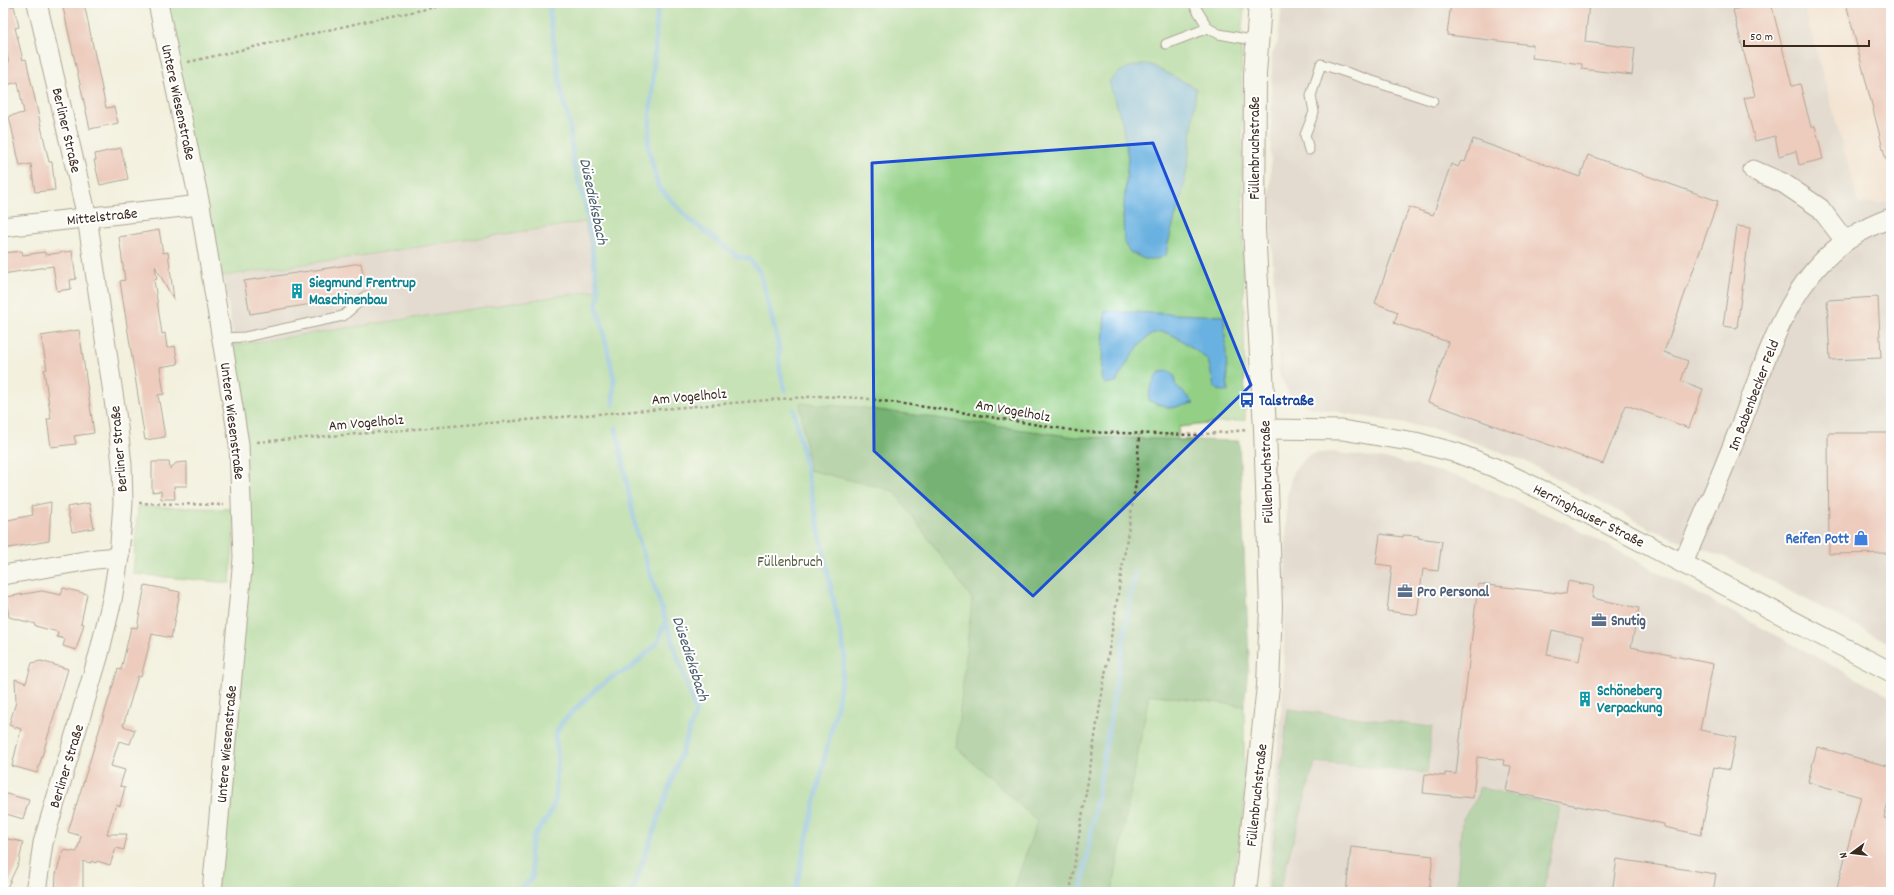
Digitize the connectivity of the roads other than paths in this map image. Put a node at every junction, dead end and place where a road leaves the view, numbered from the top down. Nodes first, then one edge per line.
1 (37, 3) edge
2 (158, 3) edge
3 (1193, 3) edge
4 (1260, 3) edge
5 (1208, 28) junction
6 (1257, 41) junction
7 (1166, 44) dead end
8 (1433, 101) dead end
9 (1309, 150) dead end
10 (1754, 170) dead end
11 (200, 205) junction
12 (87, 217) junction
13 (1891, 218) edge
14 (3, 227) edge
15 (1845, 241) junction
16 (366, 296) dead end
17 (222, 338) junction
18 (1265, 429) junction
19 (119, 557) junction
20 (1683, 563) junction
21 (3, 576) edge
22 (1891, 672) edge
23 (36, 892) edge
24 (212, 892) edge
25 (1245, 892) edge

1 - 12 street, Berliner Straße
2 - 11 street, Untere Wiesenstraße
3 - 5 lane
4 - 6 street, Füllenbruchstraße
5 - 6 lane
5 - 7 lane
6 - 18 street, Füllenbruchstraße
8 - 9 lane
10 - 15 street
11 - 12 street, Mittelstraße
11 - 17 street, Untere Wiesenstraße
12 - 14 street, Mittelstraße
12 - 19 street, Berliner Straße
13 - 15 street, Im Babenbecker Feld
15 - 20 street, Im Babenbecker Feld
16 - 17 lane
17 - 24 street, Untere Wiesenstraße
18 - 20 street, Herringhauser Straße
18 - 25 street, Füllenbruchstraße
19 - 21 street
19 - 23 street, Berliner Straße
20 - 22 street, Herringhauser Straße

